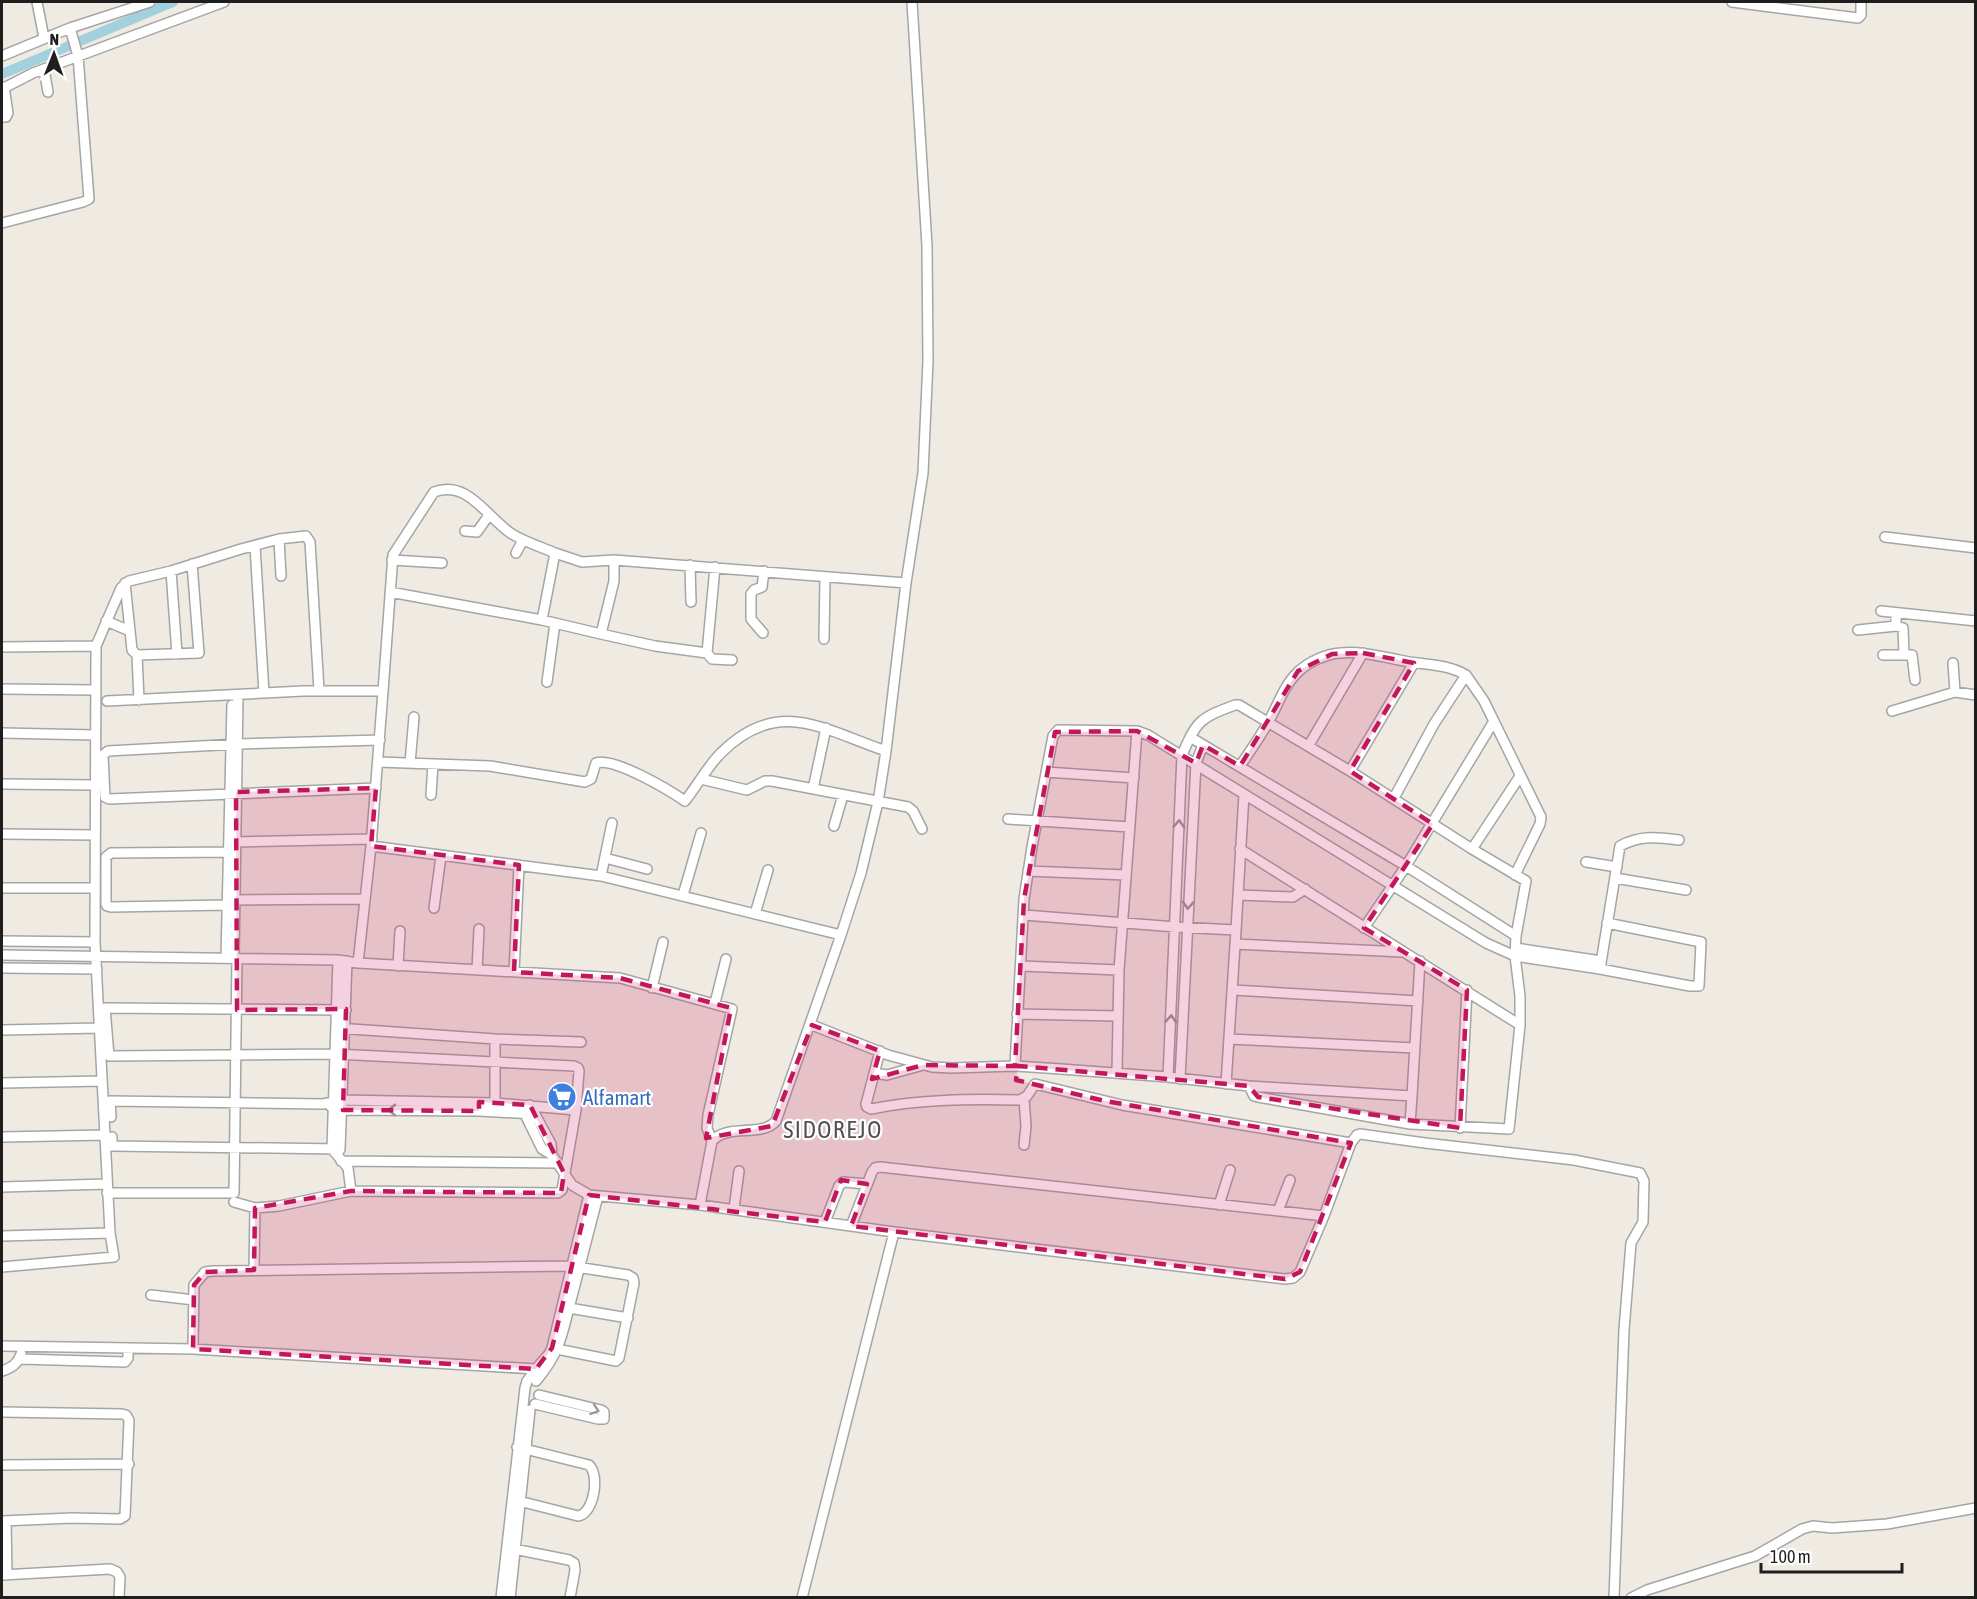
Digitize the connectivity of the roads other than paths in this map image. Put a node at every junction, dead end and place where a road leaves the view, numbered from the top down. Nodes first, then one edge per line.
1 (37, 2) edge
2 (150, 2) edge
3 (224, 2) edge
4 (912, 2) edge
5 (1732, 2) edge
6 (1861, 2) edge
7 (71, 30) junction
8 (44, 38) junction
9 (77, 51) junction
10 (2, 56) edge
11 (44, 69) junction
12 (3, 88) edge
13 (48, 92) dead end
14 (2, 117) edge
15 (2, 223) edge
16 (489, 515) junction
17 (465, 531) dead end
18 (1885, 537) dead end
19 (279, 539) junction
20 (524, 540) junction
21 (255, 546) junction
22 (1976, 548) edge
23 (516, 553) dead end
24 (555, 553) junction
25 (392, 560) junction
26 (612, 560) junction
27 (442, 562) dead end
28 (192, 564) junction
29 (690, 565) junction
30 (716, 567) junction
31 (171, 571) junction
32 (764, 571) junction
33 (281, 576) dead end
34 (825, 577) junction
35 (125, 583) junction
36 (906, 583) junction
37 (390, 592) junction
38 (691, 602) dead end
39 (1881, 611) dead end
40 (1896, 613) junction
41 (542, 620) junction
42 (106, 621) junction
43 (1976, 621) edge
44 (555, 623) junction
45 (1896, 626) junction
46 (1858, 630) dead end
47 (130, 631) junction
48 (599, 633) junction
49 (763, 633) dead end
50 (824, 639) dead end
51 (96, 646) junction
52 (2, 647) edge
53 (707, 653) junction
54 (1363, 653) junction
55 (177, 654) junction
56 (1904, 654) junction
57 (137, 655) junction
58 (1883, 655) dead end
59 (732, 660) dead end
60 (1414, 663) junction
61 (1953, 663) dead end
62 (1466, 675) junction
63 (1915, 680) dead end
64 (546, 682) dead end
65 (2, 689) edge
66 (95, 690) junction
67 (319, 690) junction
68 (383, 691) junction
69 (1955, 692) junction
70 (264, 693) junction
71 (235, 695) junction
72 (1976, 695) edge
73 (139, 700) junction
74 (107, 701) dead end
75 (1892, 711) dead end
76 (414, 717) dead end
77 (1494, 721) junction
78 (1269, 722) junction
79 (826, 728) junction
80 (1137, 731) junction
81 (2, 733) edge
82 (95, 735) junction
83 (1190, 737) junction
84 (380, 740) junction
85 (235, 744) junction
86 (1203, 745) junction
87 (1309, 746) junction
88 (887, 748) junction
89 (1182, 755) junction
90 (378, 762) junction
91 (410, 763) junction
92 (1196, 763) junction
93 (433, 764) junction
94 (1240, 766) junction
95 (1350, 771) junction
96 (1046, 772) junction
97 (1520, 776) junction
98 (1134, 778) junction
99 (701, 779) junction
100 (2, 784) edge
101 (95, 785) junction
102 (376, 788) junction
103 (813, 789) junction
104 (233, 792) junction
105 (1244, 794) junction
106 (431, 795) dead end
107 (843, 795) junction
108 (1394, 798) junction
109 (878, 802) junction
110 (1008, 819) dead end
111 (1037, 820) junction
112 (612, 823) dead end
113 (1432, 824) junction
114 (834, 826) dead end
115 (1130, 827) junction
116 (922, 829) dead end
117 (701, 833) dead end
118 (2, 834) edge
119 (95, 835) junction
120 (1679, 840) dead end
121 (371, 842) junction
122 (233, 849) junction
123 (1240, 849) junction
124 (1472, 849) junction
125 (441, 855) junction
126 (605, 858) junction
127 (1586, 862) dead end
128 (519, 865) junction
129 (1406, 866) junction
130 (1617, 867) junction
131 (647, 869) dead end
132 (768, 870) dead end
133 (1028, 871) junction
134 (1515, 874) junction
135 (1126, 875) junction
136 (601, 876) junction
137 (1615, 878) junction
138 (1394, 885) junction
139 (2, 888) edge
140 (95, 888) junction
141 (1305, 890) junction
142 (1686, 890) dead end
143 (683, 895) junction
144 (1238, 895) junction
145 (365, 899) junction
146 (231, 903) junction
147 (434, 908) dead end
148 (755, 914) junction
149 (1024, 915) junction
150 (1123, 923) junction
151 (1607, 923) junction
152 (1176, 927) junction
153 (1187, 928) junction
154 (1364, 928) junction
155 (479, 929) dead end
156 (1236, 930) junction
157 (400, 932) dead end
158 (842, 935) junction
159 (1516, 936) junction
160 (2, 941) edge
161 (95, 942) junction
162 (663, 942) dead end
163 (1235, 944) junction
164 (1405, 952) junction
165 (1515, 952) junction
166 (2, 955) edge
167 (96, 958) junction
168 (232, 958) junction
169 (726, 959) dead end
170 (342, 960) junction
171 (1420, 961) junction
172 (358, 963) junction
173 (1601, 965) junction
174 (398, 966) junction
175 (1021, 966) junction
176 (2, 968) edge
177 (97, 969) junction
178 (477, 970) junction
179 (1119, 970) junction
180 (514, 972) junction
181 (652, 988) junction
182 (1233, 990) junction
183 (1467, 990) junction
184 (1418, 1001) junction
185 (714, 1003) junction
186 (237, 1010) junction
187 (342, 1010) junction
188 (1017, 1014) junction
189 (1118, 1016) junction
190 (812, 1025) junction
191 (1520, 1025) junction
192 (100, 1028) junction
193 (341, 1029) junction
194 (2, 1030) edge
195 (1229, 1038) junction
196 (495, 1039) junction
197 (581, 1042) dead end
198 (1415, 1048) junction
199 (880, 1051) junction
200 (340, 1054) junction
201 (236, 1055) junction
202 (494, 1063) junction
203 (923, 1065) junction
204 (1015, 1066) junction
205 (1039, 1068) junction
206 (1117, 1072) junction
207 (874, 1073) junction
208 (1168, 1077) junction
209 (1179, 1079) junction
210 (102, 1081) junction
211 (2, 1083) edge
212 (1035, 1084) junction
213 (1226, 1084) junction
214 (1249, 1086) junction
215 (1412, 1096) junction
216 (1024, 1099) junction
217 (236, 1103) junction
218 (495, 1103) junction
219 (338, 1105) junction
220 (479, 1107) junction
221 (527, 1109) junction
222 (576, 1110) junction
223 (1410, 1124) junction
224 (1460, 1128) junction
225 (106, 1135) junction
226 (2, 1137) edge
227 (712, 1141) junction
228 (1351, 1143) junction
229 (1024, 1144) dead end
230 (235, 1148) junction
231 (337, 1154) junction
232 (555, 1159) junction
233 (1230, 1170) dead end
234 (739, 1171) dead end
235 (564, 1173) junction
236 (1290, 1180) dead end
237 (867, 1184) junction
238 (2, 1186) edge
239 (107, 1188) junction
240 (351, 1191) junction
241 (593, 1196) junction
242 (234, 1202) dead end
243 (700, 1205) junction
244 (1219, 1205) junction
245 (255, 1208) junction
246 (734, 1209) junction
247 (1278, 1211) junction
248 (1324, 1216) junction
249 (825, 1222) junction
250 (851, 1226) junction
251 (894, 1232) junction
252 (110, 1233) junction
253 (2, 1236) edge
254 (2, 1267) edge
255 (574, 1267) junction
256 (254, 1270) junction
257 (151, 1295) dead end
258 (194, 1300) junction
259 (569, 1308) junction
260 (627, 1318) junction
261 (2, 1346) edge
262 (23, 1346) junction
263 (128, 1348) junction
264 (555, 1348) junction
265 (193, 1349) junction
266 (20, 1359) junction
267 (2, 1371) edge
268 (534, 1375) junction
269 (531, 1405) junction
270 (2, 1412) edge
271 (521, 1448) junction
272 (129, 1464) junction
273 (2, 1466) edge
274 (519, 1501) junction
275 (1976, 1508) edge
276 (4, 1521) edge
277 (510, 1549) junction
278 (4, 1575) edge
279 (1614, 1596) edge
280 (119, 1598) edge
281 (501, 1598) edge
282 (510, 1598) edge
283 (570, 1598) edge
284 (802, 1598) edge
285 (1631, 1598) edge

1 - 8 street
2 - 7 street
3 - 9 street
4 - 36 street
5 - 6 street
7 - 8 street
7 - 9 street
8 - 10 street
9 - 11 street
9 - 15 street
11 - 12 street
11 - 13 street
12 - 14 street
16 - 17 street
16 - 20 street
16 - 25 street
18 - 22 street
19 - 21 street
19 - 33 street
19 - 67 street
20 - 23 street
20 - 24 street
21 - 28 street
21 - 70 street
24 - 26 street
24 - 41 street
25 - 27 street
25 - 37 street
26 - 29 street
26 - 48 street
28 - 31 street
28 - 55 street
29 - 30 street
29 - 38 street
30 - 32 street
30 - 53 street
31 - 35 street
31 - 55 street
32 - 34 street
32 - 49 street
34 - 36 street
34 - 50 street
35 - 42 street
35 - 47 street
36 - 88 street
37 - 41 street
37 - 68 street
39 - 40 street
40 - 43 street
40 - 45 street
41 - 44 street
42 - 47 street
42 - 51 street
44 - 48 street
44 - 64 street
45 - 46 street
45 - 56 street
47 - 57 street
48 - 53 street
51 - 52 street
51 - 66 street
53 - 59 street
54 - 60 street
54 - 78 street
54 - 87 street
55 - 57 street
56 - 58 street
56 - 63 street
57 - 73 street
60 - 62 street
60 - 95 street
61 - 69 street
62 - 77 street
62 - 108 street
65 - 66 street
66 - 82 street
67 - 68 street
67 - 70 street
68 - 84 street
69 - 72 street
69 - 75 street
70 - 71 street
71 - 73 street
71 - 85 street
73 - 74 street
76 - 91 street
77 - 97 street
77 - 113 street
78 - 83 street
78 - 87 street
78 - 94 street
79 - 88 street
79 - 99 street
79 - 103 street
80 - 89 street
80 - 96 street
80 - 98 street
81 - 82 street
82 - 101 street
83 - 86 street
83 - 89 street
84 - 85 street
84 - 90 street
85 - 104 street
85 - 104 street
86 - 92 street
86 - 94 street
87 - 95 street
88 - 109 street
89 - 92 street
152 -> 89 street
90 - 91 street
90 - 102 street
91 - 93 street
92 - 105 street
92 -> 153 street
93 - 99 street
93 - 106 street
94 - 129 street
95 - 108 street
96 - 98 street
96 - 111 street
97 - 124 street
97 - 134 street
98 - 115 street
99 - 103 street
100 - 101 street
101 - 119 street
102 - 104 street
102 - 121 street
103 - 107 street
104 - 122 street
105 - 123 street
105 - 138 street
107 - 109 street
107 - 114 street
108 - 113 street
109 - 116 street
109 - 158 street
110 - 111 street
111 - 115 street
111 - 133 street
112 - 126 street
113 - 124 street
113 - 129 street
115 - 135 street
117 - 143 street
118 - 119 street
119 - 140 street
120 - 130 street
121 - 122 street
121 - 125 street
121 - 145 street
122 - 146 street
122 - 146 street
123 - 141 street
123 - 144 street
124 - 134 street
125 - 128 street
125 - 147 street
126 - 131 street
126 - 136 street
127 - 130 street
128 - 136 street
128 - 180 street
129 - 138 street
129 - 159 street
130 - 137 street
132 - 148 street
133 - 135 street
133 - 149 street
134 - 159 street
135 - 150 street
136 - 143 street
137 - 142 street
137 - 151 street
138 - 154 street
138 - 165 street
139 - 140 street
140 - 161 street
141 - 144 street
141 - 154 street
143 - 148 street
144 - 156 street
145 - 146 street
145 - 172 street
146 - 168 street
148 - 158 street
149 - 150 street
149 - 175 street
150 - 152 street
150 - 179 street
151 - 173 street
151 - 173 street
152 - 153 street
208 -> 152 street
153 - 156 street
153 - 209 street
154 - 164 street
155 - 178 street
156 - 163 street
157 - 174 street
158 - 190 street
159 - 165 street
160 - 161 street
161 - 167 street
162 - 181 street
163 - 164 street
163 - 182 street
164 - 171 street
165 - 173 street
165 - 191 street
166 - 167 street
167 - 168 street
167 - 177 street
168 - 170 street
168 - 186 street
169 - 185 street
170 - 172 street
170 - 187 street
171 - 183 street
171 - 184 street
172 - 174 street
174 - 178 street
175 - 179 street
175 - 188 street
176 - 177 street
177 - 192 street
178 - 180 street
179 - 189 street
180 - 181 street
181 - 185 street
182 - 184 street
182 - 195 street
183 - 191 street
183 - 224 street
184 - 198 street
185 - 227 street
186 - 187 street
186 - 201 street
186 - 201 street
187 - 193 street
188 - 189 street
188 - 204 street
189 - 206 street
190 - 199 street
190 - 227 street
191 - 224 street
192 - 194 street
192 - 210 street
193 - 196 street
193 - 200 street
195 - 198 street
195 - 213 street
196 - 197 street
196 - 202 street
198 - 215 street
199 - 203 street
199 - 207 street
200 - 201 street
200 - 202 street
200 - 219 street
201 - 217 street
202 - 218 street
202 - 222 street
203 - 204 street
203 - 207 street
204 - 205 street
205 - 206 street
205 - 212 street
206 - 208 street
207 - 216 street
208 - 209 street
209 - 213 street
210 - 211 street
210 - 225 street
212 - 216 street
212 - 228 street
213 - 214 street
214 - 215 street
214 - 223 street
215 - 223 street
216 - 229 street
217 - 219 street
217 - 230 street
217 - 230 street
218 - 220 street
218 - 221 street
219 - 220 street
219 - 231 street
220 - 221 street
221 - 222 street
221 - 232 street
222 - 235 street
223 - 224 street
225 - 226 street
225 - 239 street
227 - 243 street
228 - 248 street
228 - 279 street
230 - 231 street
230 - 239 street
231 - 232 street
231 - 240 street
232 - 235 street
233 - 244 street
234 - 246 street
235 - 240 street
235 - 241 street
236 - 247 street
237 - 244 street
237 - 249 street
237 - 250 street
238 - 239 street
239 - 252 street
240 - 245 street
241 - 243 street
241 - 255 street
242 - 245 street
243 - 246 street
244 - 247 street
245 - 256 street
246 - 249 street
247 - 248 street
248 - 251 street
249 - 250 street
250 - 251 street
251 - 284 street
252 - 253 street
252 - 254 street
255 - 256 street
255 - 259 street
255 - 260 street
255 - 264 street
256 - 258 street
257 - 258 street
258 - 265 street
259 - 260 street
259 - 264 street
260 - 264 street
261 - 262 street
262 - 263 street
262 - 266 street
263 - 265 street
263 - 266 street
264 - 268 street
265 - 268 street
266 - 267 street
268 - 269 street
268 - 269 street
269 -> 269 street
269 - 271 street
270 - 272 street
271 - 274 street
271 - 274 street
271 - 277 street
272 - 273 street
272 - 276 street
274 - 277 street
275 - 285 street
276 - 278 street
277 - 281 street
277 - 282 street
277 - 283 street
278 - 280 street

